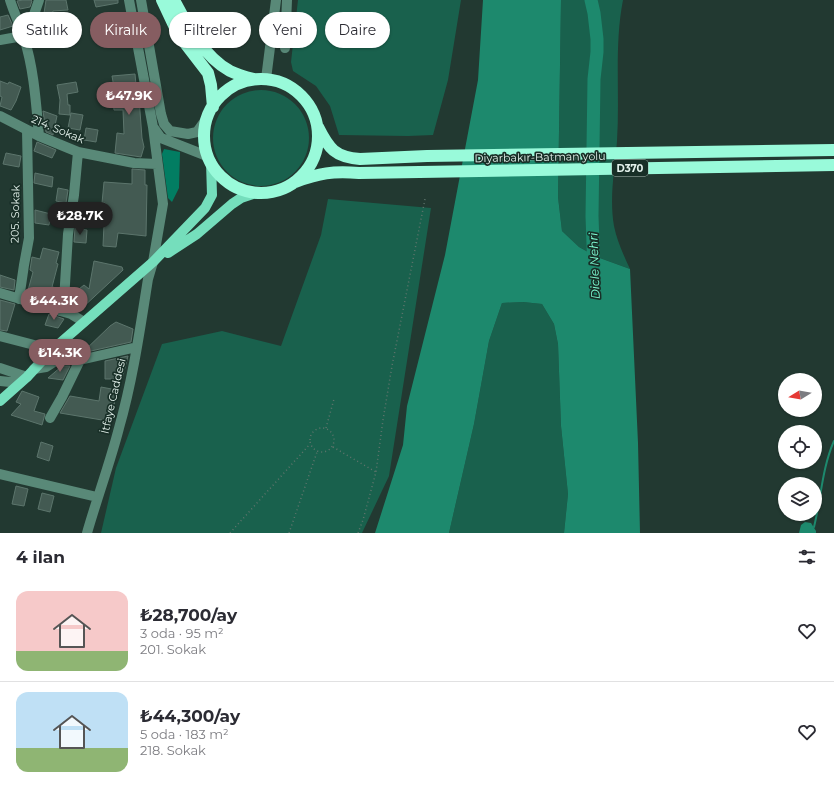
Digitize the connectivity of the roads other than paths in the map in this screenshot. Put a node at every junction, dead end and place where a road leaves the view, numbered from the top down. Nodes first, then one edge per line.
1 (10, 0) edge
2 (39, 0) edge
3 (129, 0) edge
4 (141, 0) edge
5 (162, 0) edge
6 (174, 0) edge
7 (276, 0) edge
8 (287, 0) edge
9 (14, 12) edge
10 (35, 12) edge
11 (286, 12) edge
12 (12, 38) edge
13 (0, 40) edge
14 (26, 48) edge
15 (262, 79) junction
16 (213, 107) junction
17 (0, 116) edge
18 (207, 118) junction
19 (153, 127) junction
20 (318, 127) junction
21 (27, 130) junction
22 (39, 136) junction
23 (834, 150) edge
24 (78, 152) junction
25 (209, 159) junction
26 (157, 164) junction
27 (834, 165) edge
28 (295, 182) junction
29 (256, 193) junction
30 (153, 262) junction
31 (0, 293) edge
32 (19, 299) junction
33 (60, 311) junction
34 (84, 322) junction
35 (0, 336) edge
36 (137, 347) junction
37 (51, 351) junction
38 (80, 360) junction
39 (0, 368) edge
40 (34, 369) junction
41 (24, 380) junction
42 (0, 381) edge
43 (0, 401) edge
44 (50, 418) dead end
45 (0, 474) edge
46 (97, 497) junction
47 (87, 533) edge

1 - 9 street
2 - 10 street
3 - 19 street, İtfaye Caddesi
4 - 18 street
5 - 16 highway
6 - 15 highway
7 - 15 street
8 - 11 street
12 - 13 street
14 - 22 street
15 - 16 highway
15 - 20 highway
16 - 18 highway
17 - 21 street, 214. Sokak
18 - 25 highway
19 - 25 street
19 - 26 street, İtfaye Caddesi
20 - 23 highway, Diyarbakır-Batman yolu / D370
20 - 28 highway
21 - 22 street, 214. Sokak
21 - 32 street, 205. Sokak
22 - 24 street, 214. Sokak
24 - 26 street, 214. Sokak
24 - 33 street
25 - 29 highway
25 - 30 main road
26 - 30 street, İtfaye Caddesi
27 - 28 highway, Diyarbakır-Batman yolu / D370
28 - 29 highway
29 - 30 main road
30 - 34 main road
30 - 36 street, İtfaye Caddesi
31 - 32 street
32 - 33 street
33 - 34 street
34 - 37 main road
35 - 37 street
36 - 38 street
36 - 46 street, İtfaye Caddesi
37 - 40 main road
38 - 40 street
38 - 44 street
39 - 41 street
40 - 41 main road
41 - 42 street
41 - 43 main road
45 - 46 street
46 - 47 street, İtfaye Caddesi

